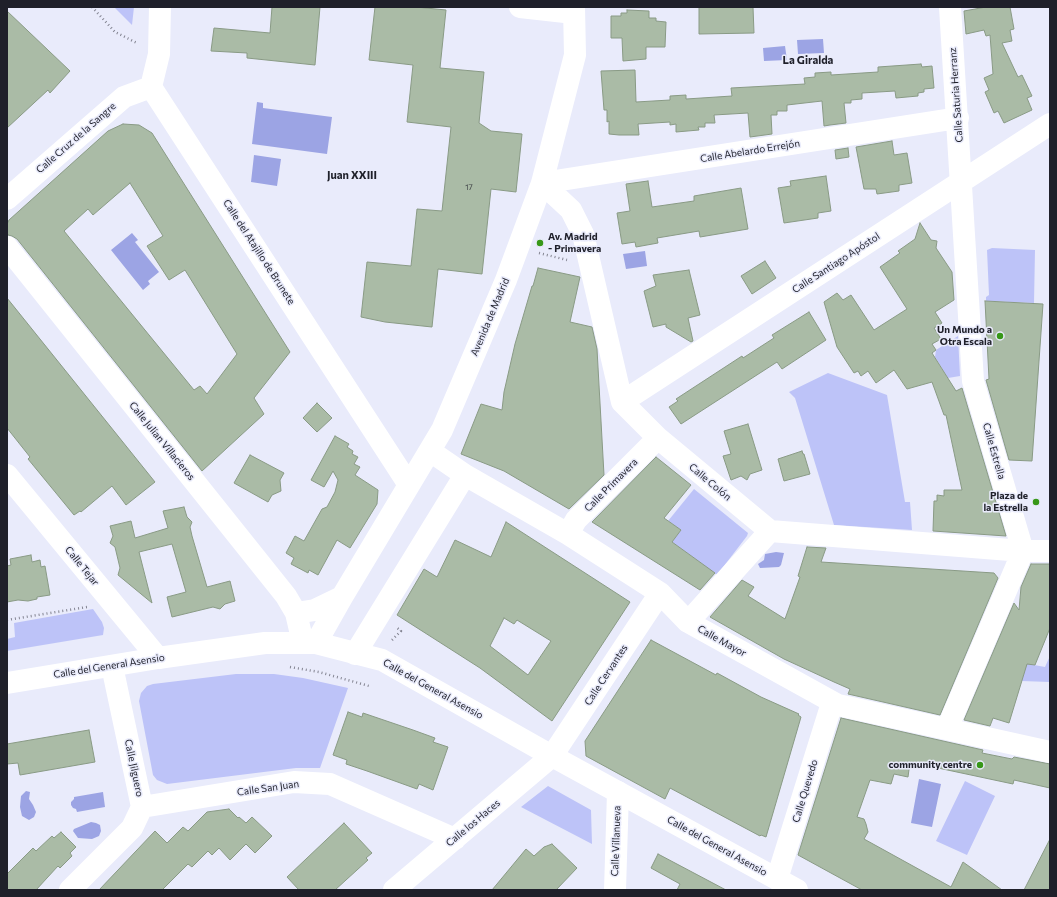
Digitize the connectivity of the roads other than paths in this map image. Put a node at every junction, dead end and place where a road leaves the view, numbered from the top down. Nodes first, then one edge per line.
1 (160, 7) edge
2 (520, 7) edge
3 (950, 7) edge
4 (574, 10) edge
5 (151, 87) junction
6 (958, 118) junction
7 (1050, 124) edge
8 (961, 182) junction
9 (542, 183) junction
10 (7, 199) edge
11 (7, 247) edge
12 (622, 402) junction
13 (658, 438) junction
14 (430, 451) junction
15 (7, 475) edge
16 (465, 475) junction
17 (409, 485) junction
18 (770, 531) junction
19 (568, 534) junction
20 (1022, 551) junction
21 (1050, 551) edge
22 (660, 593) junction
23 (342, 597) junction
24 (296, 614) junction
25 (688, 622) junction
26 (310, 643) junction
27 (355, 654) junction
28 (158, 658) junction
29 (112, 666) junction
30 (7, 683) edge
31 (832, 703) junction
32 (947, 729) junction
33 (1050, 752) edge
34 (552, 756) junction
35 (618, 792) junction
36 (142, 807) junction
37 (454, 839) junction
38 (777, 879) junction
39 (70, 890) edge
40 (394, 890) edge
41 (615, 890) edge
42 (797, 890) edge

1 - 5 street
2 - 4 street, Avenida de Madrid
3 - 6 street, Calle Saturia Herranz
4 - 9 street, Avenida de Madrid
5 - 10 street, Calle Cruz de la Sangre
5 - 17 street, Calle del Atajillo de Brunete
6 - 8 street, Calle Saturia Herranz
6 - 9 street, Calle Abelardo Errejón
7 - 8 street, Calle Santiago Apóstol
8 - 12 street, Calle Santiago Apóstol
8 - 20 street, Calle Estrella
9 - 12 street
9 - 14 street, Avenida de Madrid
11 - 24 street, Calle Julian Villacieros
12 - 13 street, Calle Colón
13 - 18 street, Calle Colón
13 - 19 street, Calle Primavera
14 - 16 street, Calle Mayor
14 - 17 street, Avenida de Madrid
15 - 28 street, Calle Tejar
16 - 19 street, Calle Mayor
16 - 27 street
17 - 23 street, Avenida de Madrid
18 - 20 street
18 - 25 street
19 - 22 street, Calle Mayor
20 - 21 street
20 - 32 street
22 - 25 street, Calle Mayor
22 - 34 street, Calle Cervantes
23 - 24 street
23 - 26 street, Avenida de Madrid
24 - 26 street, Calle Julian Villacieros
25 - 31 street, Calle Mayor
26 - 27 street, Calle del General Asensio
26 - 28 street, Calle del General Asensio
27 - 34 street, Calle del General Asensio
28 - 29 street, Calle del General Asensio
29 - 30 street, Calle del General Asensio
29 - 36 street, Calle Jilguero
31 - 32 street, Calle Mayor
31 - 38 street, Calle Quevedo
32 - 33 street, Calle Mayor
34 - 35 street, Calle del General Asensio
34 - 37 street, Calle los Haces
35 - 38 street, Calle del General Asensio
35 - 41 street, Calle Villanueva
36 - 37 street, Calle San Juan
36 - 39 street, Calle Jilguero
37 - 40 street, Calle los Haces
38 - 42 street, Calle del General Asensio

